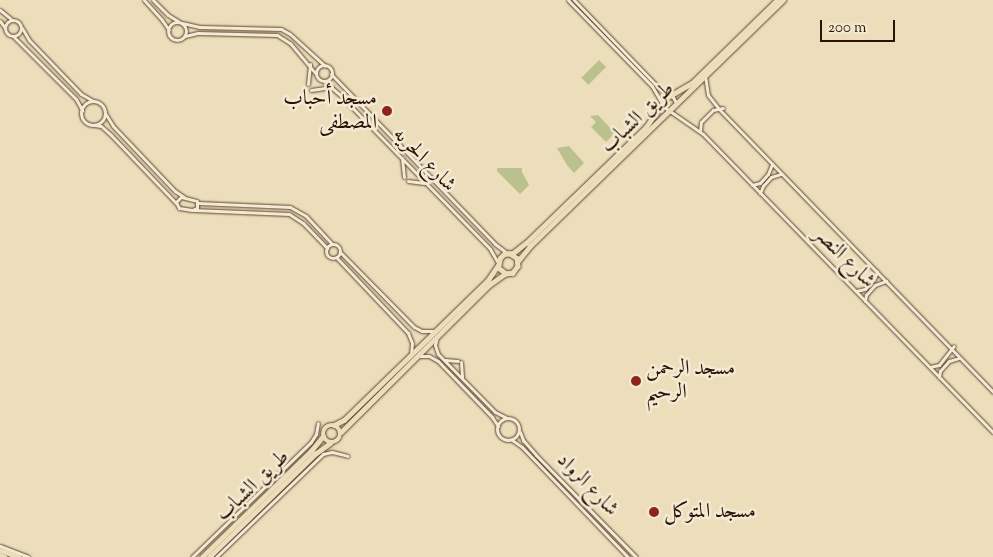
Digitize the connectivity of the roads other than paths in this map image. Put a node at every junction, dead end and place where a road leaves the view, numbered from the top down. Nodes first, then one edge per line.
1 (144, 0) edge
2 (153, 0) edge
3 (568, 0) edge
4 (574, 0) edge
5 (777, 0) edge
6 (784, 0) edge
7 (0, 10) edge
8 (164, 12) junction
9 (159, 16) junction
10 (12, 20) junction
11 (0, 21) edge
12 (181, 22) junction
13 (5, 28) junction
14 (22, 28) junction
15 (169, 30) junction
16 (184, 36) junction
17 (14, 37) junction
18 (612, 42) junction
19 (309, 52) junction
20 (304, 58) junction
21 (310, 63) junction
22 (324, 66) junction
23 (316, 74) junction
24 (331, 74) junction
25 (705, 76) junction
26 (324, 81) junction
27 (308, 84) dead end
28 (332, 87) junction
29 (343, 88) junction
30 (660, 89) junction
31 (311, 90) dead end
32 (78, 91) junction
33 (338, 93) junction
34 (657, 93) junction
35 (670, 95) junction
36 (73, 96) junction
37 (93, 101) junction
38 (662, 102) junction
39 (676, 104) junction
40 (721, 109) junction
41 (82, 110) junction
42 (669, 111) junction
43 (105, 113) junction
44 (94, 125) junction
45 (113, 126) junction
46 (107, 131) junction
47 (700, 132) junction
48 (403, 150) junction
49 (398, 154) junction
50 (402, 158) junction
51 (772, 164) junction
52 (782, 174) junction
53 (404, 177) dead end
54 (408, 181) dead end
55 (425, 183) junction
56 (436, 184) junction
57 (752, 185) junction
58 (172, 188) junction
59 (431, 188) junction
60 (167, 192) junction
61 (760, 193) junction
62 (184, 197) junction
63 (176, 203) junction
64 (198, 203) junction
65 (211, 204) junction
66 (194, 210) junction
67 (209, 211) junction
68 (332, 244) junction
69 (495, 244) junction
70 (327, 248) junction
71 (490, 249) junction
72 (340, 252) junction
73 (508, 254) junction
74 (336, 257) junction
75 (518, 261) junction
76 (498, 264) junction
77 (877, 272) junction
78 (506, 274) junction
79 (886, 281) junction
80 (856, 291) junction
81 (865, 301) junction
82 (390, 303) junction
83 (385, 308) junction
84 (410, 324) junction
85 (405, 329) junction
86 (437, 333) junction
87 (953, 348) junction
88 (413, 356) junction
89 (960, 358) junction
90 (443, 359) junction
91 (438, 361) junction
92 (930, 367) junction
93 (940, 377) junction
94 (462, 378) junction
95 (993, 392) edge
96 (507, 418) junction
97 (318, 424) dead end
98 (334, 426) junction
99 (498, 426) junction
100 (341, 432) junction
101 (520, 432) junction
102 (993, 432) edge
103 (323, 436) junction
104 (512, 440) junction
105 (330, 443) junction
106 (348, 456) dead end
107 (298, 471) junction
108 (298, 478) junction
109 (588, 508) junction
110 (584, 512) junction
111 (596, 516) junction
112 (593, 520) junction
113 (0, 546) edge
114 (0, 550) edge
115 (0, 555) edge
116 (5, 557) edge
117 (18, 557) edge
118 (28, 557) edge
119 (192, 557) edge
120 (202, 557) edge
121 (209, 557) edge
122 (216, 557) edge
123 (628, 557) edge
124 (636, 557) edge

1 - 9 street
2 - 8 street
3 - 18 street
4 - 18 street
5 - 35 main road, طريق الشباب
6 - 25 main road, طريق الشباب
7 - 10 street
8 - 9 street
8 - 12 street
9 - 15 street
10 - 13 street
10 - 14 street
11 - 13 street
12 - 15 street
12 - 16 street
12 - 19 street
13 - 17 street
14 - 17 street
14 - 32 street
15 - 16 street
16 - 20 street
17 - 36 street
18 - 30 street
18 - 34 street, شارع النصر
19 - 20 street
19 - 22 street
20 - 21 street
21 - 23 street
21 - 27 street
22 - 23 street
22 - 24 street
23 - 26 street
24 - 26 street
24 - 29 street, شارع الحريه
25 - 39 main road, طريق الشباب
25 - 40 street, شارع النصر
26 - 28 street, شارع الحريه
28 - 31 street
28 - 33 street, شارع الحريه
29 - 33 street
29 - 48 street, شارع الحريه
30 - 34 street
30 - 35 street
32 - 36 street
32 - 37 street
33 - 49 street, شارع الحريه
34 - 38 street, شارع النصر
35 - 38 main road, طريق الشباب
35 - 39 street
36 - 41 street
37 - 41 street
37 - 43 street
38 - 42 street, شارع النصر
38 - 73 main road, طريق الشباب
39 - 42 main road, طريق الشباب
40 - 47 street
40 - 51 street, شارع النصر
41 - 44 street
42 - 47 street, شارع النصر
42 - 75 main road, طريق الشباب
43 - 44 street
43 - 45 street
44 - 46 street
45 - 46 street
45 - 58 street
46 - 60 street
47 - 57 street, شارع النصر
48 - 49 street
48 - 56 street, شارع الحريه
49 - 50 street, شارع الحريه
50 - 53 street
50 - 55 street, شارع الحريه
51 - 52 street, شارع النصر
51 - 57 street
52 - 61 street
52 - 77 street, شارع النصر
54 - 55 street
55 - 59 street, شارع الحريه
56 - 59 street
56 - 69 street, شارع الحريه
57 - 61 street, شارع النصر
58 - 60 street
58 - 62 street
59 - 71 street, شارع الحريه
60 - 63 street
61 - 80 street, شارع النصر
62 - 63 street
62 - 64 street
63 - 66 street
64 - 65 street
64 - 66 street
65 - 67 street
65 - 68 street
66 - 67 street
67 - 70 street
68 - 70 street
68 - 72 street
69 - 71 street
69 - 73 street, شارع الحريه
70 - 74 street
71 - 76 street, شارع الحريه
72 - 74 street
72 - 82 street
73 - 75 main road
73 - 76 main road
74 - 83 street
75 - 78 main road
76 - 78 main road
76 - 86 main road
77 - 79 street, شارع النصر
77 - 80 street
78 - 86 main road
79 - 81 street
79 - 87 street, شارع النصر
80 - 81 street, شارع النصر
81 - 92 street, شارع النصر
82 - 83 street
82 - 84 street
83 - 85 street
84 - 85 street
84 - 86 street
85 - 88 street
86 - 88 main road
86 - 90 street
87 - 89 street, شارع النصر
87 - 92 street
88 - 91 street
88 - 98 main road
88 - 100 main road
89 - 93 street
89 - 95 street, شارع النصر
90 - 91 street
90 - 94 street
90 - 94 street
91 - 99 street
92 - 93 street, شارع النصر
93 - 102 street, شارع النصر
94 - 96 street
96 - 99 street
96 - 101 street
97 - 119 street
98 - 100 main road
98 - 103 main road
99 - 104 street
100 - 105 main road
101 - 104 street
101 - 109 street, شارع الرواد
103 - 105 main road
103 - 120 main road, طريق الشباب
104 - 110 street, شارع الرواد
105 - 107 main road, طريق الشباب
106 - 108 street
107 - 108 main road
107 - 121 main road, طريق الشباب
108 - 122 street
109 - 110 street
109 - 111 street, شارع الرواد
110 - 112 street, شارع الرواد
111 - 112 street
111 - 124 street, شارع الرواد
112 - 123 street, شارع الرواد
113 - 118 street
114 - 117 main road
115 - 116 main road

